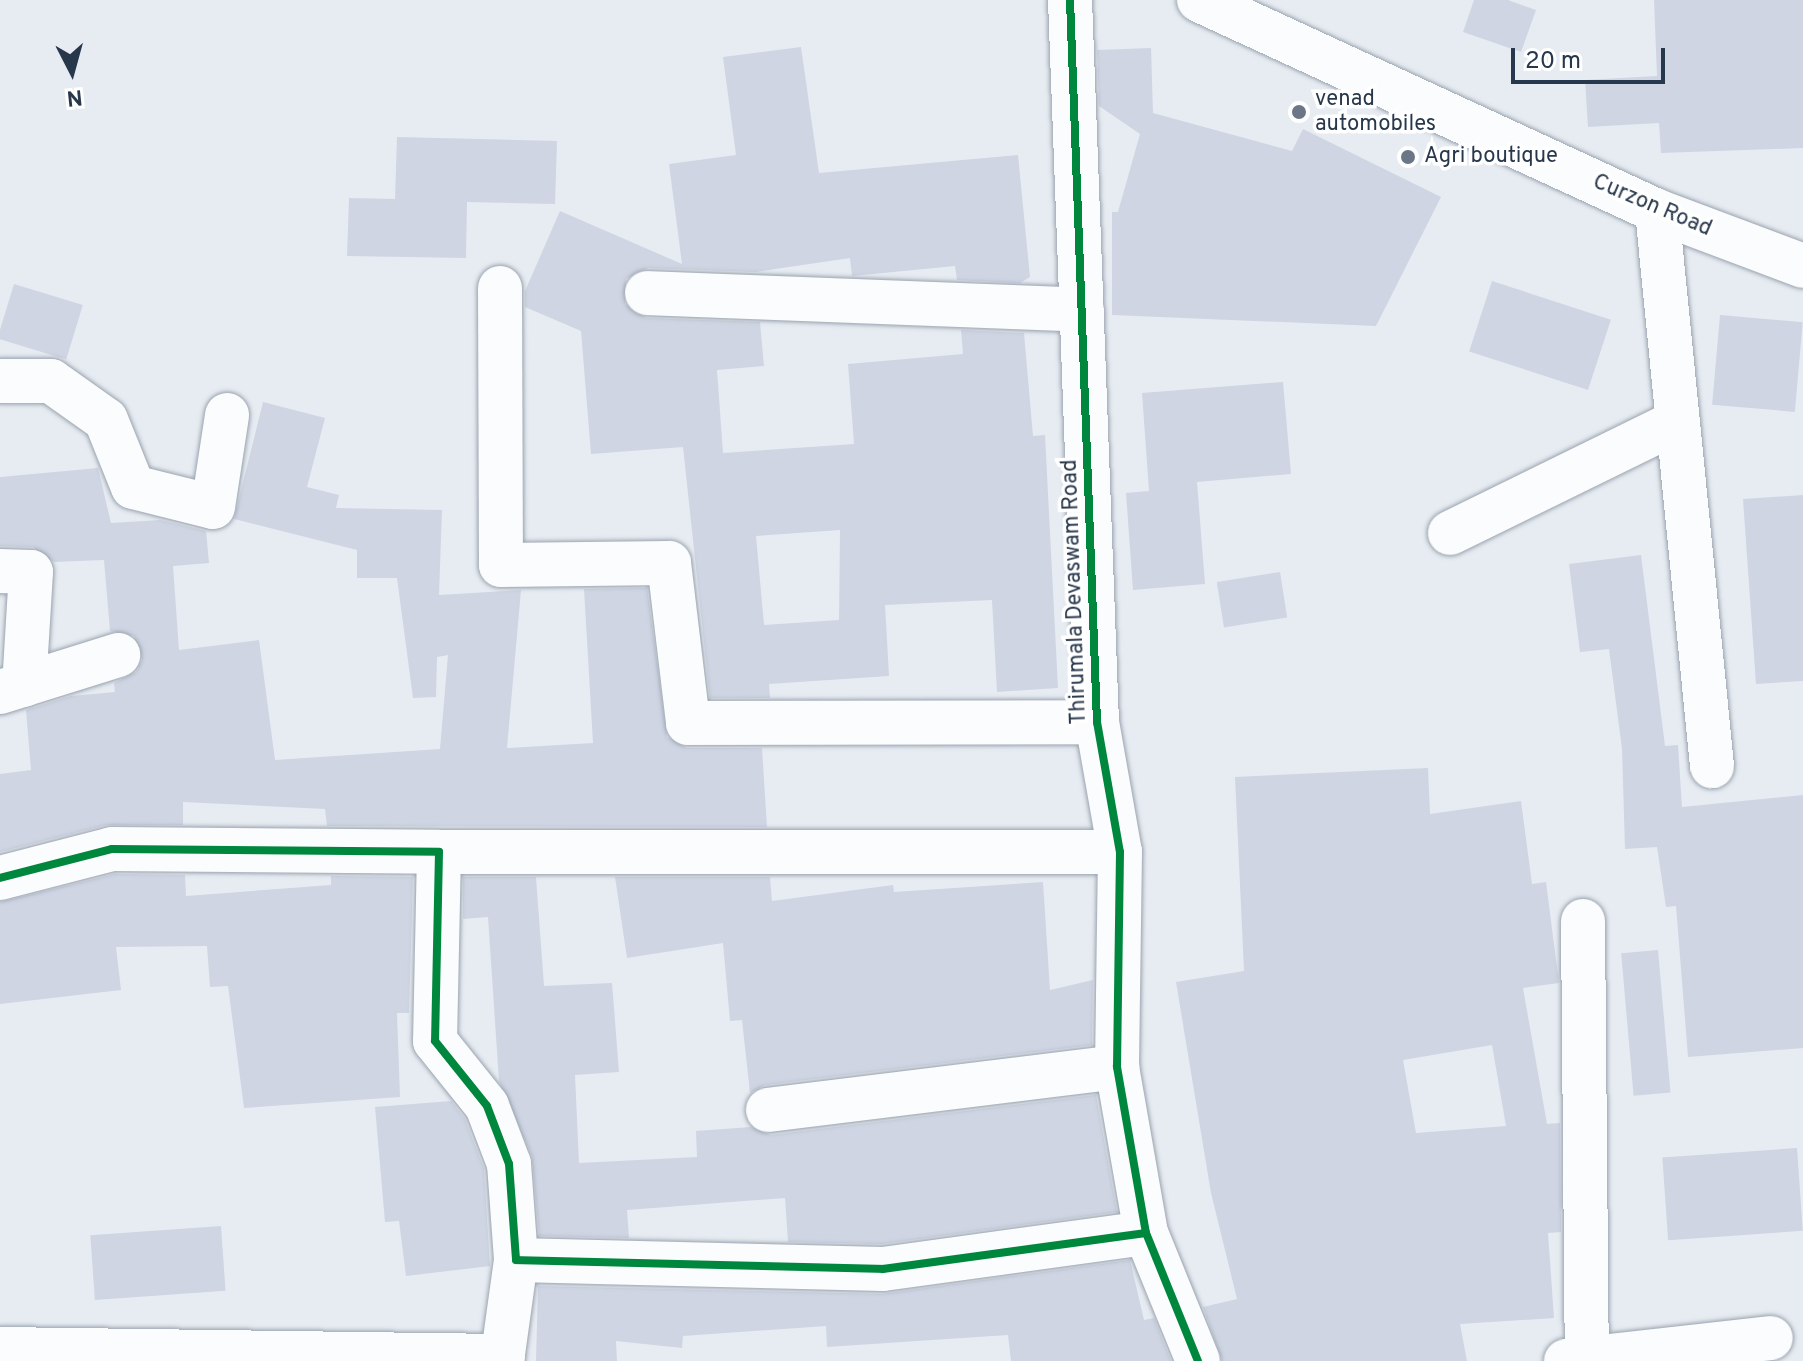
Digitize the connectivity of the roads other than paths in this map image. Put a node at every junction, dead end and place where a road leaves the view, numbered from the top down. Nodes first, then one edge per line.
1 (1070, 0) edge
2 (1199, 0) edge
3 (1657, 211) junction
4 (1803, 266) edge
5 (500, 288) dead end
6 (647, 293) dead end
7 (1082, 310) junction
8 (0, 381) edge
9 (227, 415) dead end
10 (1675, 423) junction
11 (1450, 533) dead end
12 (0, 571) edge
13 (118, 655) dead end
14 (12, 688) edge
15 (1097, 722) junction
16 (1712, 766) dead end
17 (439, 852) junction
18 (1120, 852) junction
19 (0, 878) edge
20 (1583, 921) dead end
21 (1117, 1067) junction
22 (768, 1110) dead end
23 (1146, 1233) junction
24 (516, 1260) junction
25 (1771, 1338) dead end
26 (0, 1349) edge
27 (502, 1359) edge
28 (1576, 1359) edge
29 (1198, 1361) edge

1 - 7 street, Thirumala Devaswam Road
2 - 3 street, Curzon Road
3 - 4 street, Curzon Road
3 - 10 street
5 - 15 street
6 - 7 street
7 - 15 street, Thirumala Devaswam Road
8 - 9 street
10 - 11 street
10 - 16 street
12 - 14 street
13 - 14 street
15 - 18 street, Thirumala Devaswam Road
17 - 18 street
17 - 19 street
17 - 24 street
18 - 21 street, Thirumala Devaswam Road
20 - 28 street
21 - 22 street
21 - 23 street, Thirumala Devaswam Road
23 - 24 street
23 - 29 street, Thirumala Devaswam Road
24 - 27 street
25 - 28 street
26 - 27 street

